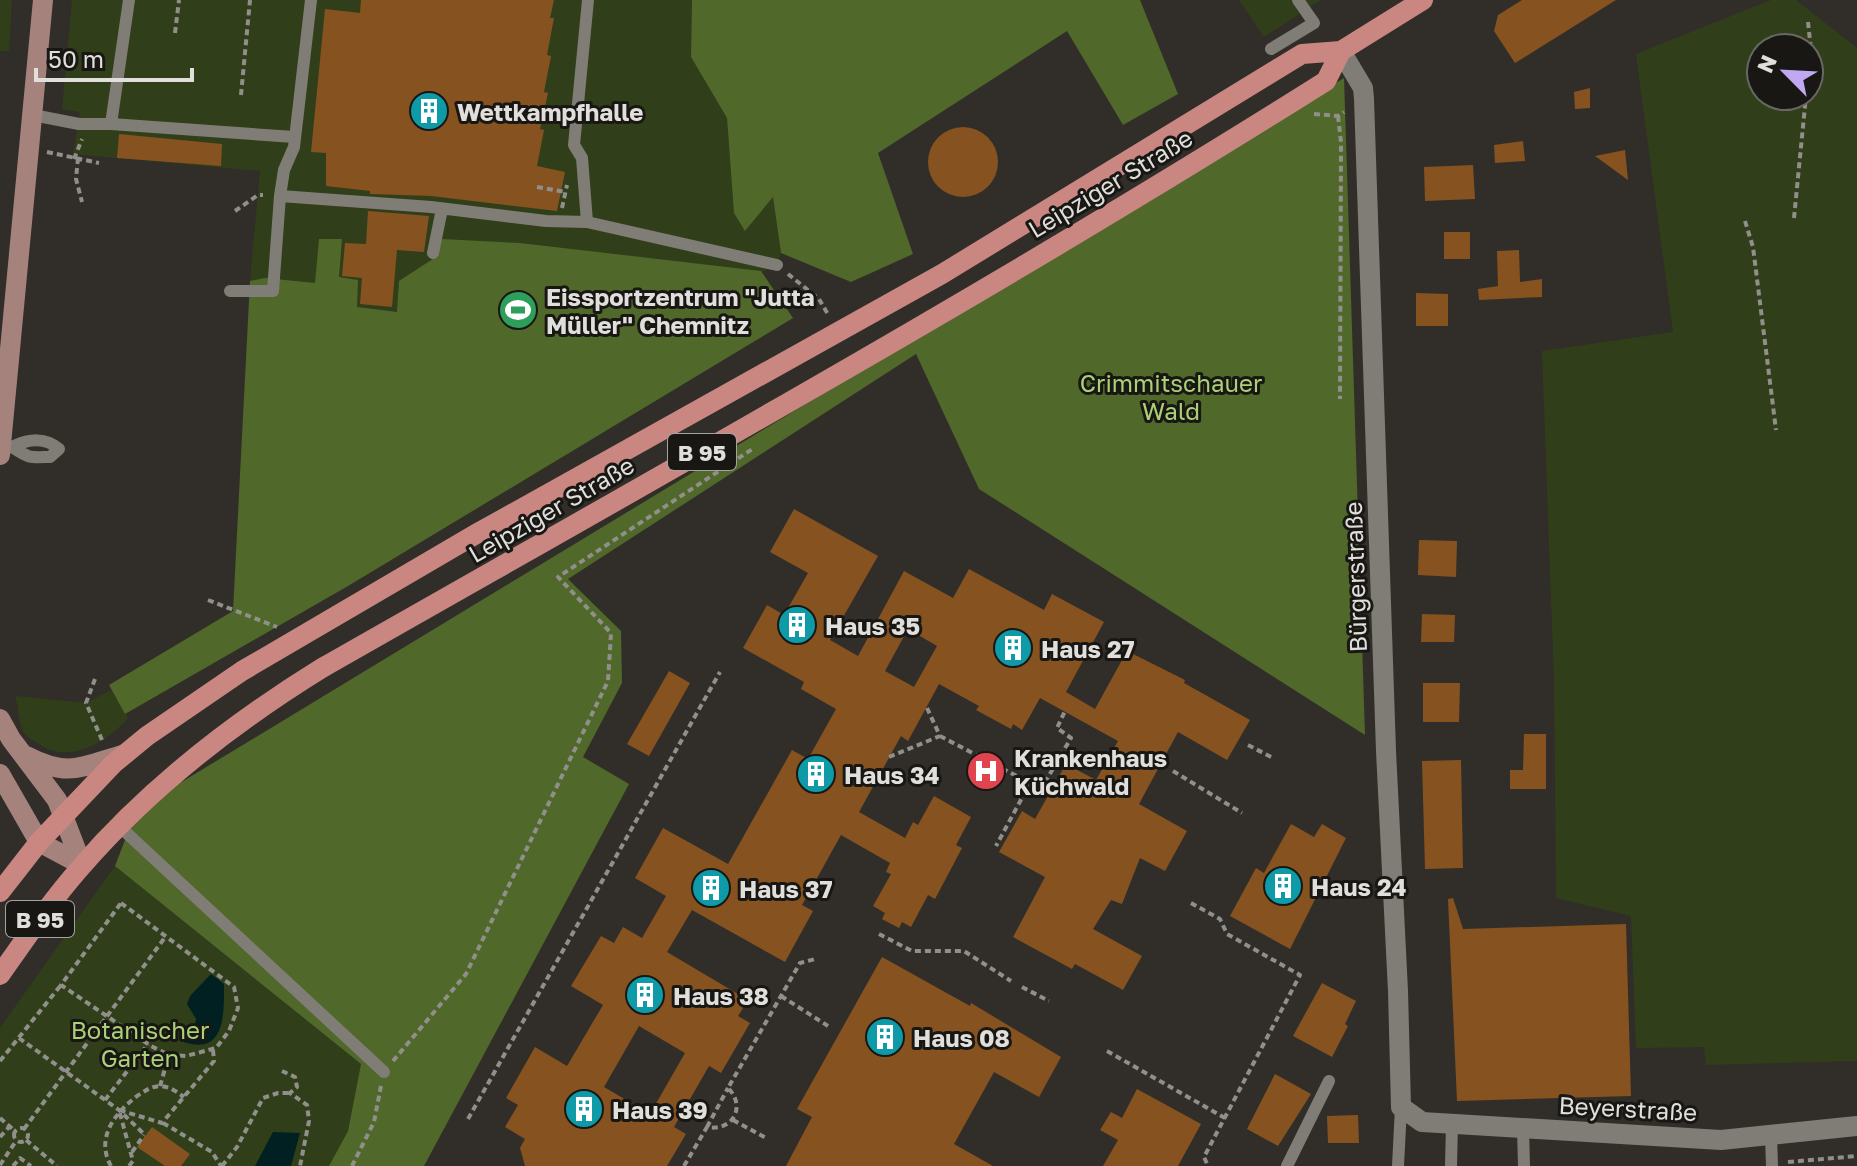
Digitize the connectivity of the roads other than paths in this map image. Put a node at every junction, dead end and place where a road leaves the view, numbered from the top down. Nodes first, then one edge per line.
1 (43, 0) edge
2 (129, 0) edge
3 (311, 0) edge
4 (588, 0) edge
5 (1298, 0) edge
6 (1423, 0) edge
7 (1271, 49) dead end
8 (1341, 51) junction
9 (33, 115) junction
10 (111, 124) junction
11 (294, 137) junction
12 (275, 196) junction
13 (442, 209) junction
14 (587, 222) junction
15 (433, 253) dead end
16 (777, 265) road end
17 (230, 291) dead end
18 (5, 449) edge
19 (0, 719) edge
20 (22, 754) junction
21 (117, 756) junction
22 (0, 774) edge
23 (63, 815) junction
24 (119, 826) junction
25 (39, 842) junction
26 (82, 865) junction
27 (0, 892) edge
28 (0, 975) edge
29 (384, 1072) road end
30 (1329, 1081) dead end
31 (1401, 1107) junction
32 (1452, 1124) junction
33 (1857, 1126) edge
34 (1523, 1128) junction
35 (1771, 1135) junction
36 (1772, 1165) edge
37 (1287, 1166) edge
38 (1398, 1166) edge
39 (1451, 1166) edge
40 (1524, 1166) edge

1 - 9 street
2 - 10 lane
3 - 11 lane
4 - 14 lane
5 - 7 lane
6 - 8 main road, Leipziger Straße / B 95
8 - 21 main road, Leipziger Straße / B 95
8 - 24 main road, Leipziger Straße / B 95
8 - 31 street, Bürgerstraße
9 - 10 lane
9 - 18 street
10 - 11 lane
11 - 12 lane
12 - 13 lane
12 - 17 lane
13 - 14 lane
13 - 15 lane
14 - 16 lane
19 - 20 street
20 - 21 street
20 - 23 street
21 - 23 main road, Leipziger Straße / B 95
22 - 25 street
23 - 25 main road, Leipziger Straße / B 95
23 - 26 street
24 - 26 main road, Leipziger Straße / B 95
24 - 29 lane
25 - 26 street
25 - 27 main road, Leipziger Straße / B 95
26 - 28 main road, Leipziger Straße / B 95
30 - 37 lane
31 - 32 street, Beyerstraße
31 - 38 lane
32 - 34 street, Beyerstraße
32 - 39 lane
33 - 35 street, Beyerstraße
34 - 35 street, Beyerstraße
34 - 40 lane
35 - 36 lane

